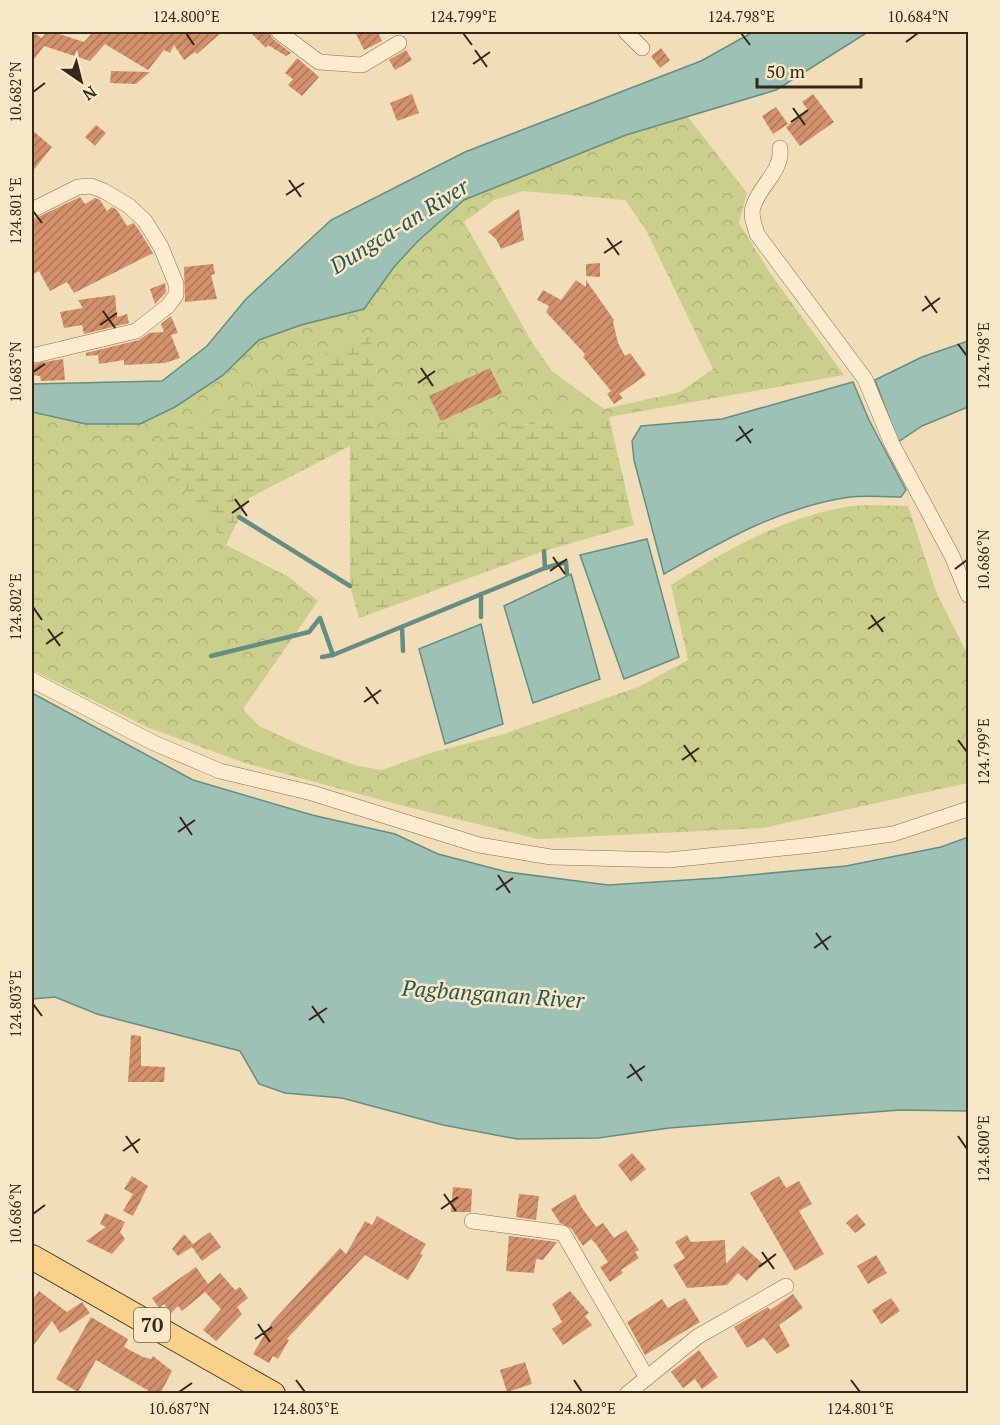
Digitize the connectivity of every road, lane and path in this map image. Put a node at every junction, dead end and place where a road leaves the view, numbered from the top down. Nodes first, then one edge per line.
1 (279, 32) edge
2 (626, 32) edge
3 (399, 44) dead end
4 (642, 48) dead end
5 (780, 148) dead end
6 (32, 210) edge
7 (36, 355) dead end
8 (969, 595) edge
9 (32, 680) edge
10 (969, 810) edge
11 (472, 1221) dead end
12 (32, 1257) edge
13 (786, 1286) dead end
14 (647, 1378) junction
15 (273, 1394) edge
16 (627, 1394) edge

1 - 3 street
2 - 4 street
5 - 8 street
6 - 7 street
9 - 10 street
11 - 14 street
12 - 15 main road, 70
13 - 14 street
14 - 16 street

